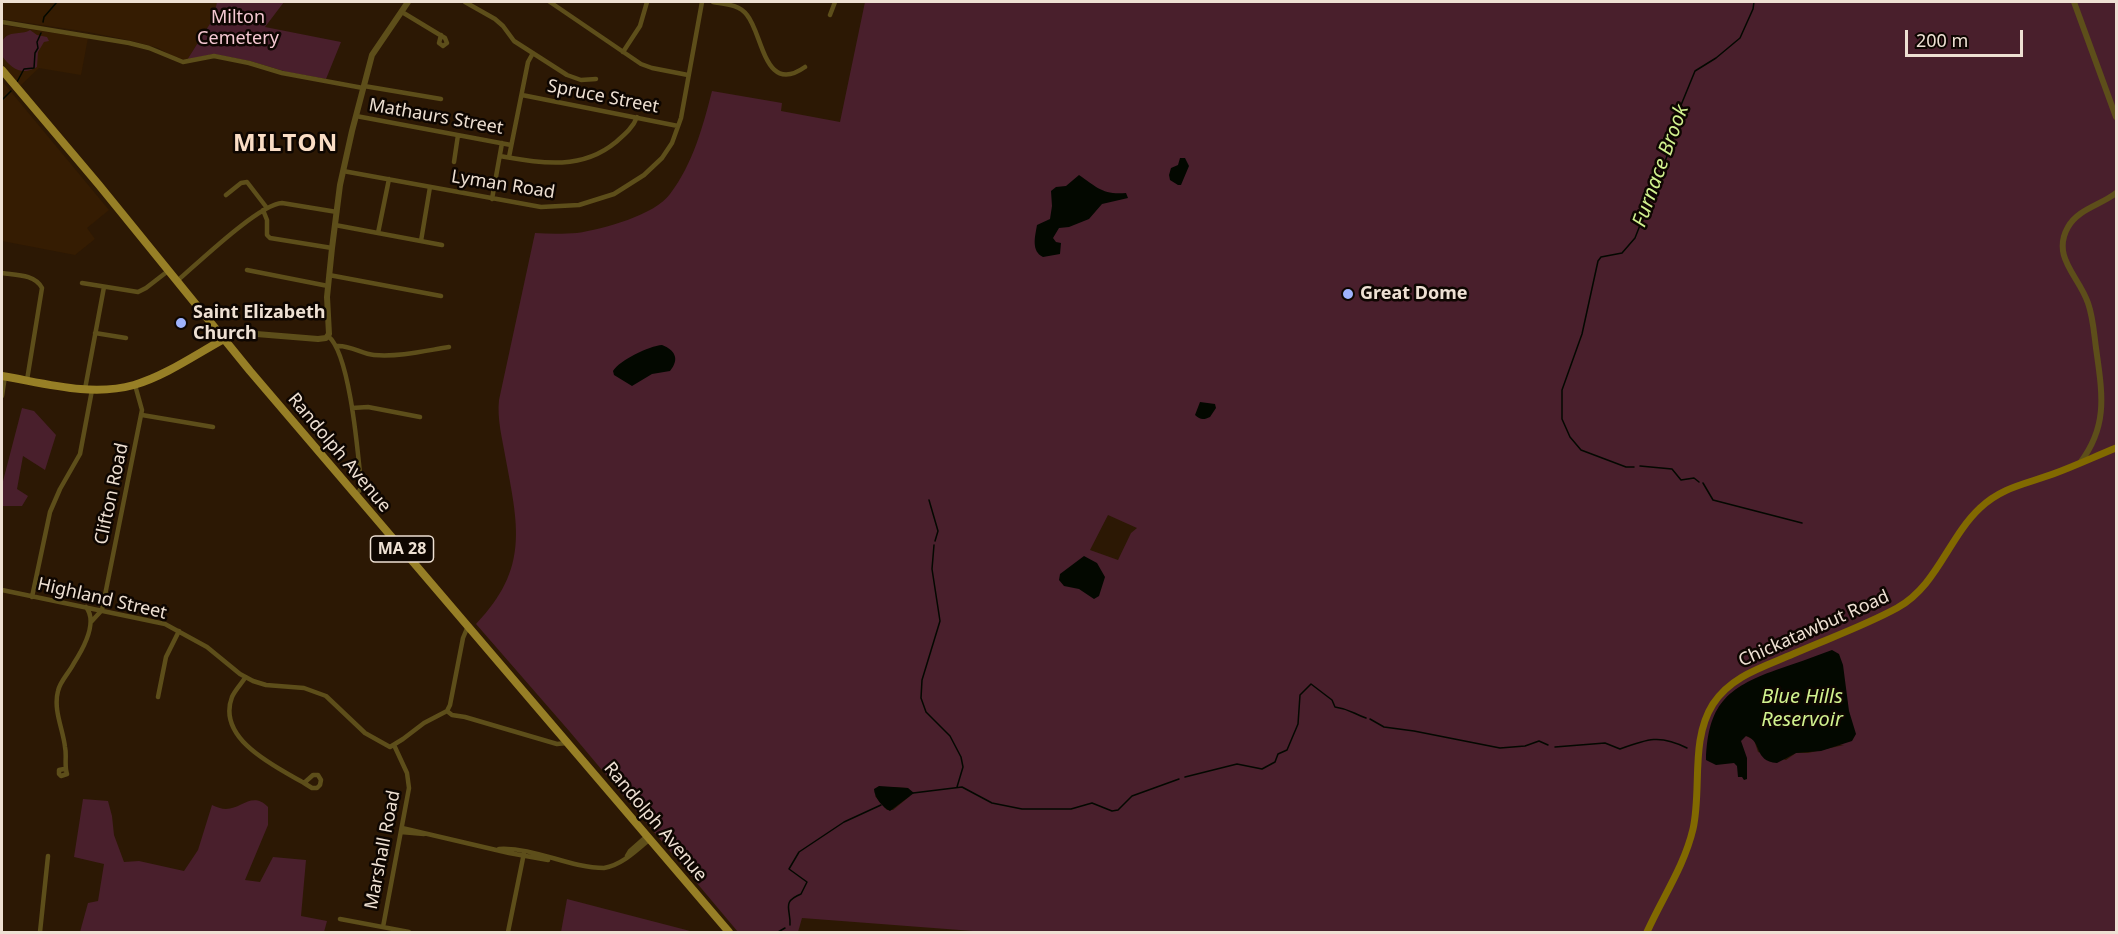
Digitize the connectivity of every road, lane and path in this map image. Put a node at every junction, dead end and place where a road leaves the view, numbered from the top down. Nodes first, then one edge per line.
1 (408, 2) edge
2 (465, 2) edge
3 (550, 2) edge
4 (646, 2) edge
5 (702, 2) edge
6 (712, 2) edge
7 (835, 2) edge
8 (2074, 2) edge
9 (402, 12) junction
10 (830, 15) dead end
11 (2, 22) edge
12 (441, 35) dead end
13 (623, 52) junction
14 (532, 53) junction
15 (805, 67) dead end
16 (2, 70) edge
17 (688, 75) junction
18 (596, 79) dead end
19 (363, 87) junction
20 (522, 95) junction
21 (441, 99) dead end
22 (356, 116) junction
23 (637, 117) junction
24 (2116, 117) edge
25 (678, 126) junction
26 (458, 135) junction
27 (502, 143) junction
28 (511, 145) junction
29 (500, 156) junction
30 (509, 157) junction
31 (454, 162) dead end
32 (343, 171) junction
33 (389, 179) junction
34 (430, 187) junction
35 (2116, 193) edge
36 (226, 195) dead end
37 (492, 199) junction
38 (265, 209) junction
39 (337, 212) junction
40 (335, 225) junction
41 (378, 233) junction
42 (421, 241) junction
43 (442, 245) dead end
44 (332, 248) junction
45 (247, 270) dead end
46 (168, 271) junction
47 (2, 273) edge
48 (329, 275) junction
49 (177, 282) junction
50 (82, 283) dead end
51 (328, 286) junction
52 (104, 287) junction
53 (441, 296) dead end
54 (95, 333) junction
55 (328, 336) junction
56 (126, 338) dead end
57 (224, 339) junction
58 (337, 346) junction
59 (449, 347) dead end
60 (3, 376) edge
61 (27, 380) junction
62 (135, 385) junction
63 (89, 389) junction
64 (2, 396) edge
65 (352, 408) junction
66 (142, 415) junction
67 (420, 417) dead end
68 (213, 427) dead end
69 (2116, 448) edge
70 (2080, 463) junction
71 (355, 495) junction
72 (2, 590) edge
73 (32, 597) junction
74 (86, 607) junction
75 (102, 610) junction
76 (91, 622) junction
77 (468, 626) junction
78 (179, 631) junction
79 (246, 678) junction
80 (158, 697) dead end
81 (447, 711) junction
82 (568, 742) junction
83 (394, 746) junction
84 (64, 768) dead end
85 (304, 783) junction
86 (402, 830) junction
87 (648, 838) junction
88 (524, 854) junction
89 (48, 856) dead end
90 (340, 919) dead end
91 (383, 927) junction
92 (40, 933) edge
93 (409, 933) edge
94 (508, 933) edge
95 (729, 933) edge
96 (1647, 933) edge

1 - 9 street
2 - 14 street
3 - 13 street
4 - 13 street
5 - 17 street, Lyman Road
6 - 15 street
7 - 10 street
8 - 24 street
9 - 12 street
9 - 19 street
11 - 19 street
13 - 17 street
14 - 18 street
14 - 20 street
16 - 46 main road, Randolph Avenue
17 - 25 street, Lyman Road
19 - 21 street
19 - 22 street
20 - 23 street, Spruce Street
20 - 28 street
22 - 26 street, Mathaurs Street
22 - 32 street
23 - 25 street, Spruce Street
23 - 30 street
25 - 37 street, Lyman Road
26 - 27 street, Mathaurs Street
26 - 31 street
27 - 28 street, Mathaurs Street
27 - 29 street
28 - 30 street
29 - 30 street
29 - 37 street
32 - 33 street, Lyman Road
32 - 39 street
33 - 34 street, Lyman Road
33 - 41 street
34 - 37 street, Lyman Road
34 - 42 street
35 - 70 street
36 - 38 street
38 - 39 street
38 - 44 street
38 - 49 street
39 - 40 street
40 - 41 street
40 - 44 street
41 - 42 street
42 - 43 street
44 - 48 street
45 - 51 street
46 - 49 main road, Randolph Avenue
46 - 52 street
47 - 61 street
48 - 51 street
48 - 53 street
49 - 57 main road, Randolph Avenue
50 - 52 street
51 - 55 street
52 - 54 street
54 - 56 street
54 - 63 street
55 - 57 street
55 - 58 street
57 - 62 main road
57 - 71 main road, Randolph Avenue / MA 28
58 - 59 street
58 - 65 street
60 - 61 main road
60 - 64 street
61 - 63 main road
62 - 63 main road
62 - 66 street, Clifton Road
63 - 73 street
65 - 67 street
65 - 71 street
66 - 68 street
66 - 75 street, Clifton Road
69 - 70 main road, Chickatawbut Road
70 - 96 main road, Chickatawbut Road
71 - 77 main road, Randolph Avenue / MA 28
72 - 73 street, Highland Street
73 - 74 street, Highland Street
74 - 75 street, Highland Street
74 - 76 street
75 - 76 street
75 - 78 street, Highland Street
76 - 84 street
77 - 81 street
77 - 82 main road, Randolph Avenue / MA 28
78 - 79 street, Highland Street
78 - 80 street
79 - 83 street, Highland Street
79 - 85 street
81 - 82 street
81 - 83 street
82 - 87 main road, Randolph Avenue / MA 28
83 - 86 street, Marshall Road
85 - 85 street
86 - 88 street
86 - 91 street, Marshall Road
87 - 88 street
87 - 95 main road, Randolph Avenue / MA 28
88 - 94 street
89 - 92 street
90 - 91 street
91 - 93 street

